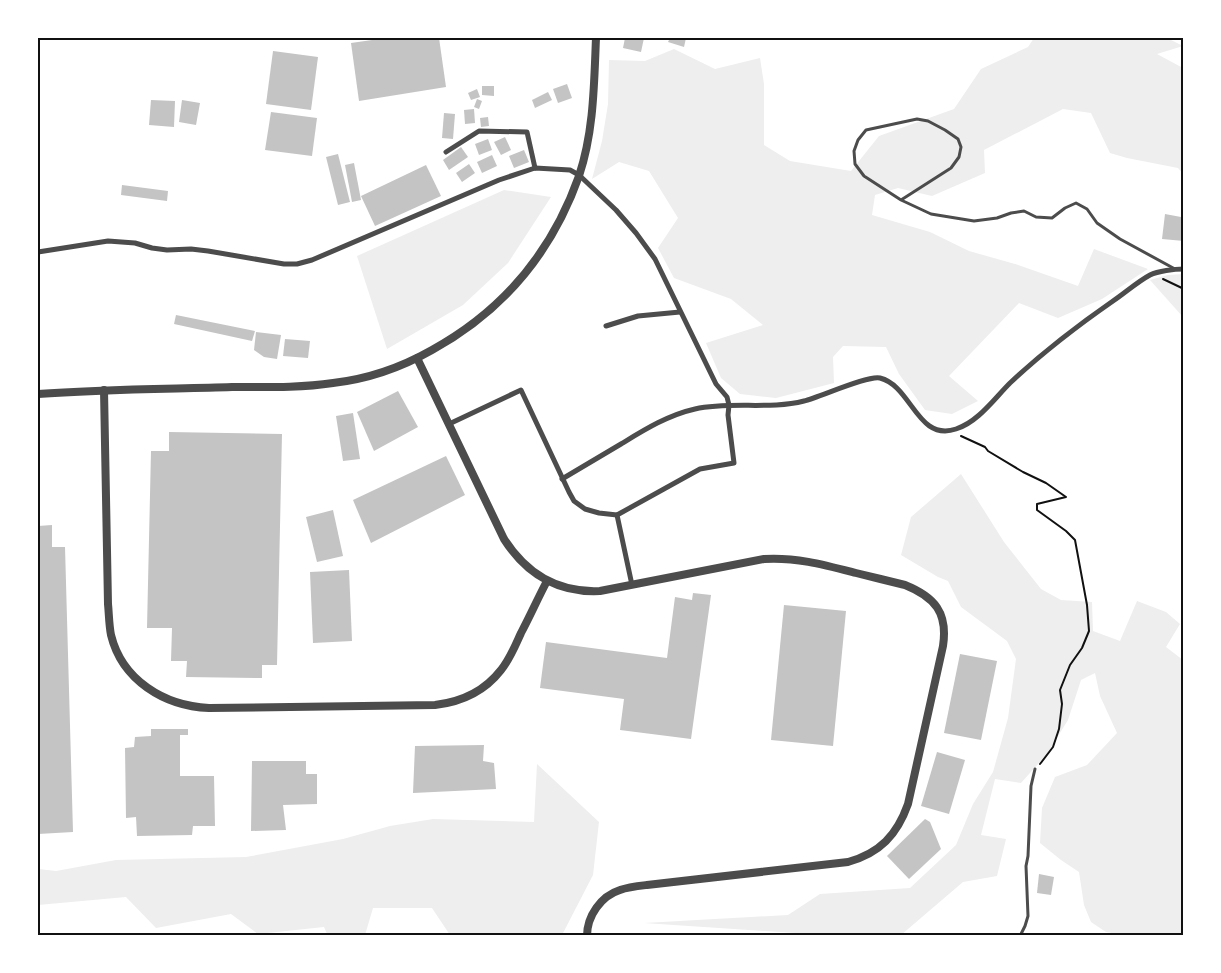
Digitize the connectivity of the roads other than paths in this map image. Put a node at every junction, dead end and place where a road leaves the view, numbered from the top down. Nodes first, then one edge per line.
1 (596, 38) edge
2 (446, 152) dead end
3 (535, 168) junction
4 (579, 175) junction
5 (901, 200) junction
6 (38, 252) edge
7 (1176, 269) junction
8 (1184, 269) edge
9 (680, 312) junction
10 (606, 326) dead end
11 (417, 358) junction
12 (104, 390) junction
13 (38, 394) edge
14 (729, 405) junction
15 (449, 424) junction
16 (562, 479) junction
17 (617, 515) junction
18 (547, 581) junction
19 (632, 586) junction
20 (1035, 769) road end
21 (586, 936) edge
22 (1020, 936) edge

1 - 4 street
2 - 3 street
3 - 4 street
3 - 6 street
4 - 9 street
4 - 11 street
5 - 5 lane
5 - 7 lane
7 - 8 street
7 - 14 street
9 - 10 street
9 - 14 street
11 - 12 street
11 - 15 street
12 - 13 street
12 - 18 street
14 - 16 street
14 - 17 street
15 - 16 street
15 - 18 street
16 - 17 street
17 - 19 street
18 - 19 street
19 - 21 street
20 - 22 lane

